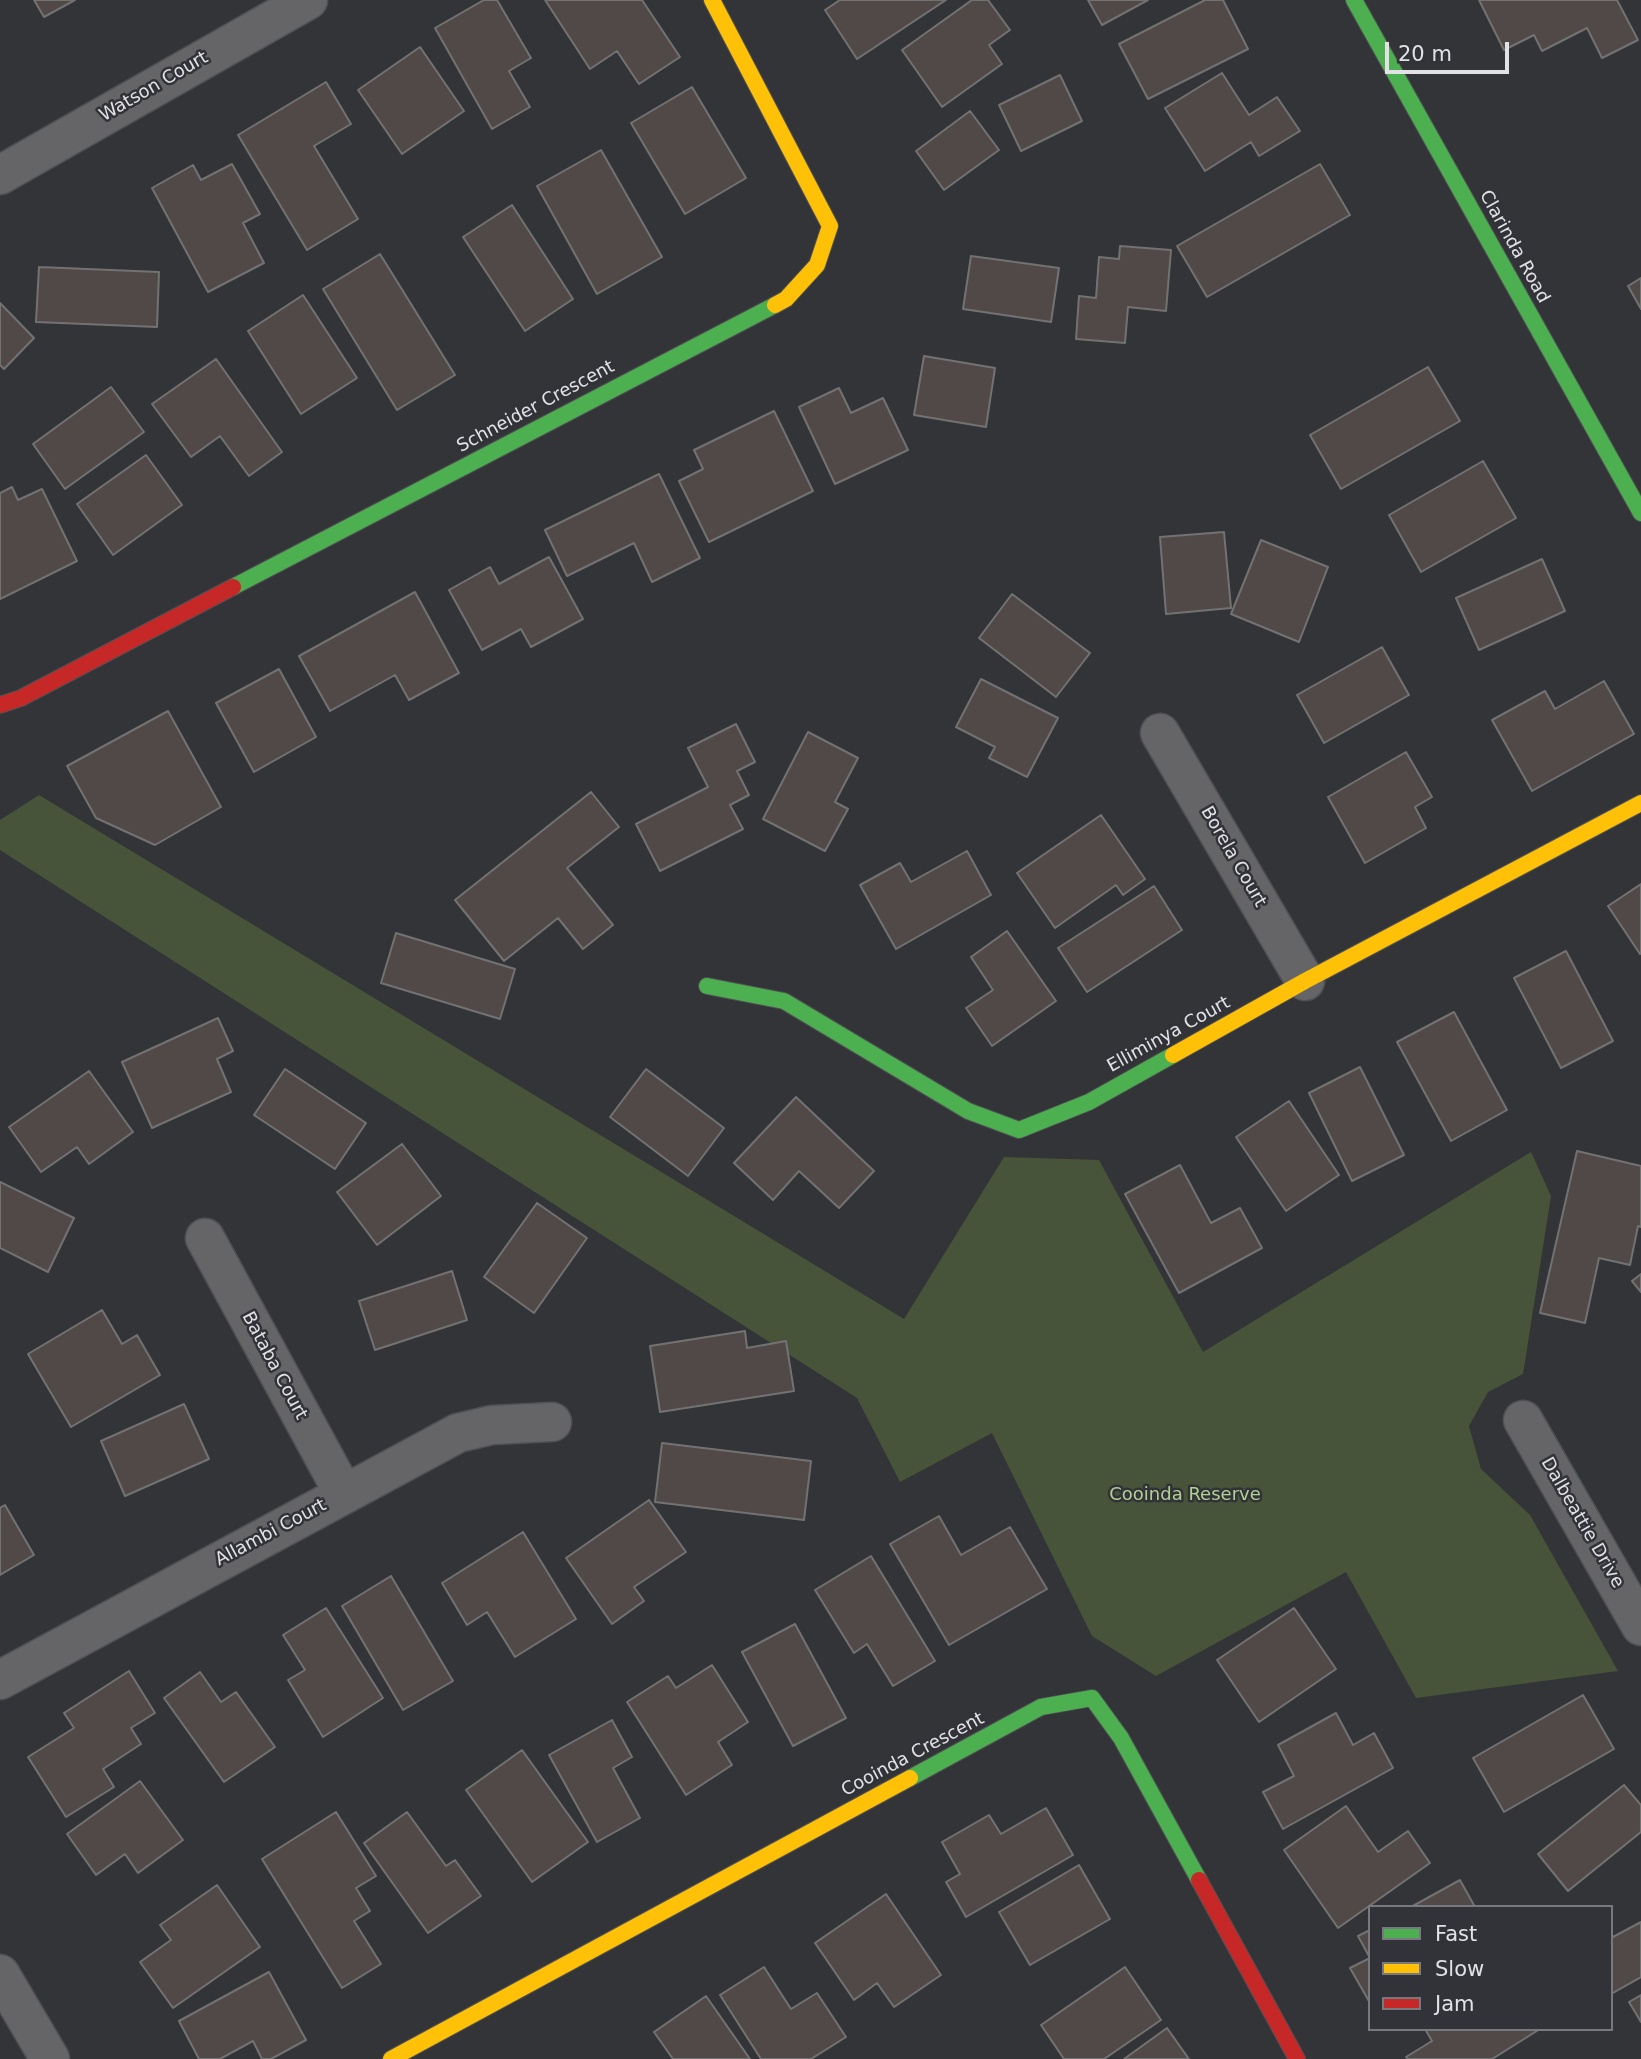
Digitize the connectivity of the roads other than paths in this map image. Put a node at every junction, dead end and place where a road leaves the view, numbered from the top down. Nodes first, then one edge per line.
1 (307, 0) edge
2 (712, 0) edge
3 (1354, 0) edge
4 (0, 175) edge
5 (1641, 513) edge
6 (0, 705) edge
7 (1160, 733) dead end
8 (1641, 803) edge
9 (1306, 981) junction
10 (707, 986) dead end
11 (205, 1238) dead end
12 (1523, 1420) dead end
13 (552, 1422) dead end
14 (344, 1494) junction
15 (1641, 1626) edge
16 (0, 1680) edge
17 (0, 1974) edge
18 (50, 2059) edge
19 (391, 2059) edge
20 (1297, 2059) edge

1 - 4 street, Watson Court
2 - 6 street, Schneider Crescent
3 - 5 street, Clarinda Road
7 - 9 street, Borela Court
8 - 9 street, Elliminya Court
9 - 10 street, Elliminya Court
11 - 14 street, Bataba Court
12 - 15 street, Dalbeattie Drive
13 - 14 street, Allambi Court
14 - 16 street, Allambi Court
17 - 18 street
19 - 20 street, Cooinda Crescent

